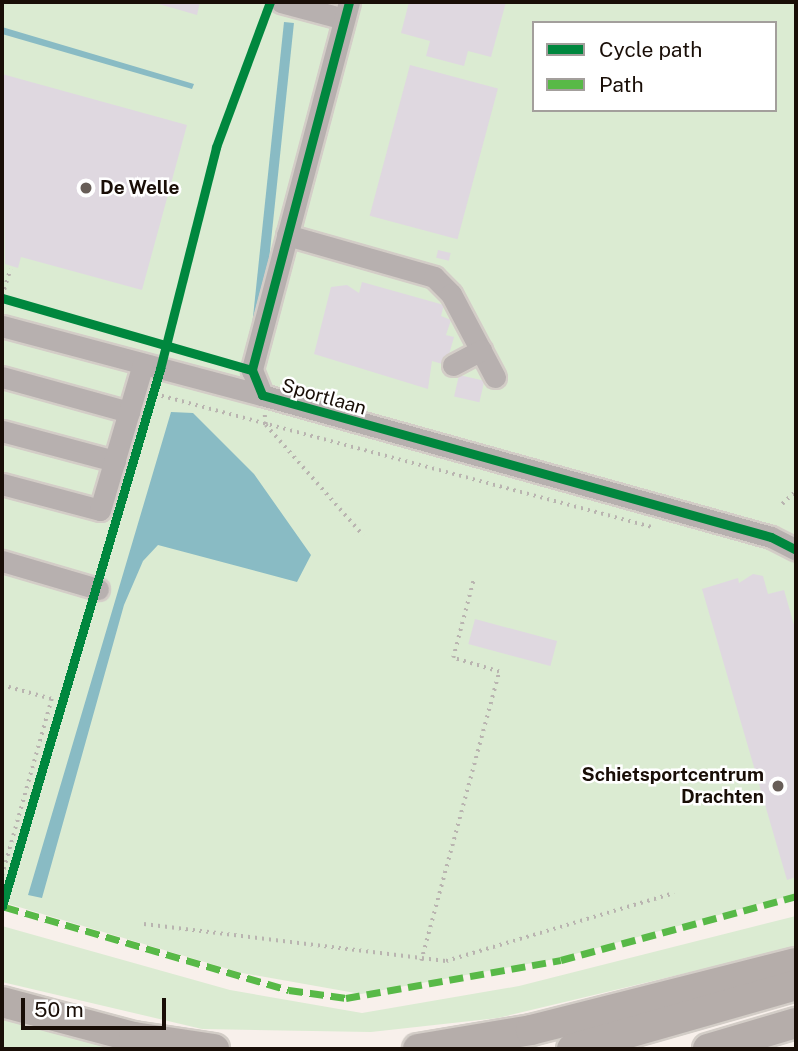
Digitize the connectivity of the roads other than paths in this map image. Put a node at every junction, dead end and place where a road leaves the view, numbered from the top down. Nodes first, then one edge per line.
1 (281, 2) edge
2 (347, 10) edge
3 (287, 234) junction
4 (2, 326) edge
5 (481, 350) junction
6 (453, 365) dead end
7 (152, 367) junction
8 (2, 377) edge
9 (495, 377) dead end
10 (262, 395) junction
11 (139, 409) junction
12 (2, 431) edge
13 (115, 461) junction
14 (2, 485) edge
15 (796, 550) edge
16 (2, 561) edge
17 (98, 589) dead end
18 (796, 963) edge
19 (796, 985) edge
20 (2, 1002) edge
21 (796, 1023) edge
22 (214, 1049) edge
23 (418, 1049) edge
24 (572, 1049) edge
25 (708, 1049) edge

1 - 2 street
2 - 3 street, Sportlaan
3 - 5 street
3 - 10 street, Sportlaan
4 - 7 street
5 - 6 street
5 - 9 street
7 - 10 street
7 - 11 street
8 - 11 street
10 - 15 street, Sportlaan
11 - 13 street
12 - 13 street
13 - 14 street
16 - 17 street
18 - 23 highway
19 - 24 highway
20 - 22 highway
21 - 25 highway

